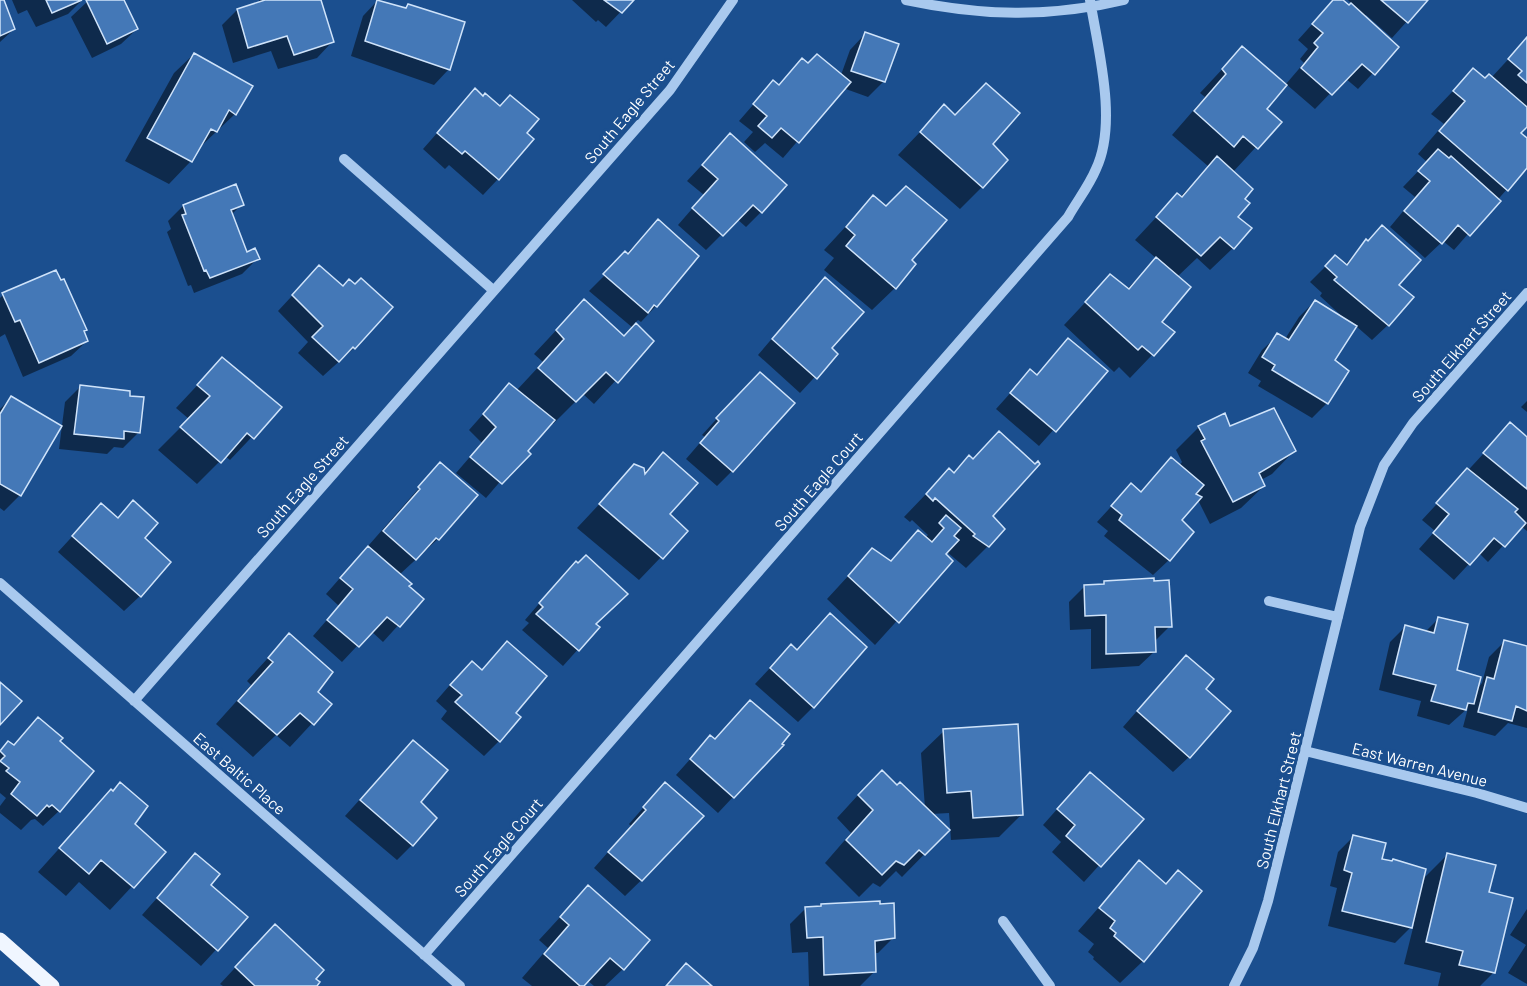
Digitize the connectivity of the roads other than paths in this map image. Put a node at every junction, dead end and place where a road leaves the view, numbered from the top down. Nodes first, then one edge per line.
1 (733, 0) edge
2 (906, 0) edge
3 (1124, 0) edge
4 (1091, 4) edge
5 (344, 159) dead end
6 (493, 290) junction
7 (1527, 293) edge
8 (0, 583) edge
9 (1269, 601) dead end
10 (1338, 617) junction
11 (134, 701) junction
12 (1305, 751) junction
13 (1527, 808) edge
14 (1003, 921) dead end
15 (0, 940) edge
16 (424, 955) junction
17 (52, 986) edge
18 (460, 986) edge
19 (1050, 986) edge
20 (1234, 986) edge

1 - 6 street, South Eagle Street
2 - 4 street
3 - 4 street
4 - 16 street, South Eagle Court
5 - 6 street
6 - 11 street, South Eagle Street
7 - 10 street, South Elkhart Street
8 - 11 street, East Baltic Place
9 - 10 street
10 - 12 street, South Elkhart Street
11 - 16 street, East Baltic Place
12 - 13 street, East Warren Avenue
12 - 20 street, South Elkhart Street
14 - 19 street
15 - 17 main road
16 - 18 street, East Baltic Place

